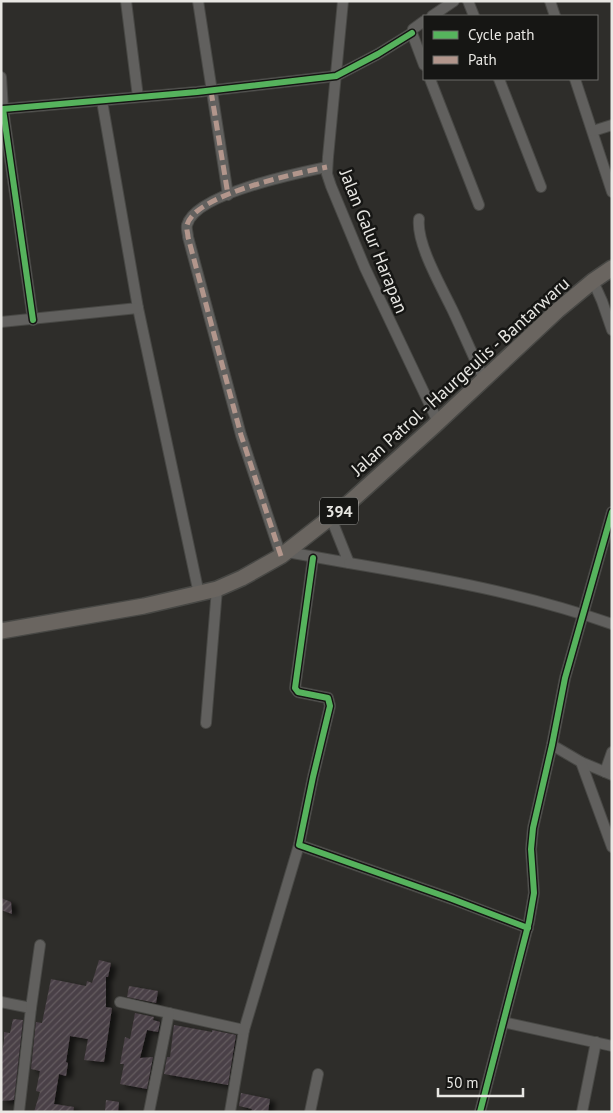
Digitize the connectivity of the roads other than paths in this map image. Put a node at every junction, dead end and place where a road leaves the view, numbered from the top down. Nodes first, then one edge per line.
1 (126, 1) edge
2 (198, 1) edge
3 (343, 1) edge
4 (454, 1) edge
5 (468, 1) edge
6 (550, 1) edge
7 (433, 15) edge
8 (474, 15) edge
9 (555, 15) edge
10 (423, 22) edge
11 (412, 33) junction
12 (423, 62) edge
13 (336, 76) junction
14 (1, 77) edge
15 (430, 80) edge
16 (499, 80) edge
17 (576, 80) edge
18 (211, 91) junction
19 (138, 97) junction
20 (102, 101) junction
21 (2, 109) edge
22 (612, 125) edge
23 (593, 131) junction
24 (327, 167) junction
25 (541, 187) dead end
26 (612, 192) edge
27 (228, 195) junction
28 (479, 205) dead end
29 (419, 219) dead end
30 (612, 268) edge
31 (593, 281) junction
32 (138, 308) junction
33 (33, 320) junction
34 (1, 322) edge
35 (612, 330) edge
36 (484, 379) junction
37 (438, 422) junction
38 (612, 512) edge
39 (331, 518) junction
40 (284, 554) junction
41 (313, 558) junction
42 (349, 563) junction
43 (217, 589) junction
44 (199, 594) junction
45 (583, 614) junction
46 (612, 624) edge
47 (1, 632) edge
48 (206, 723) dead end
49 (552, 746) junction
50 (612, 752) edge
51 (581, 762) junction
52 (608, 774) edge
53 (299, 845) junction
54 (612, 847) edge
55 (528, 928) junction
56 (40, 945) dead end
57 (1, 1002) edge
58 (120, 1002) dead end
59 (31, 1008) junction
60 (169, 1014) junction
61 (503, 1022) junction
62 (244, 1030) junction
63 (596, 1042) junction
64 (612, 1046) edge
65 (318, 1074) dead end
66 (19, 1112) edge
67 (149, 1112) edge
68 (230, 1112) edge
69 (310, 1112) edge
70 (480, 1112) edge
71 (582, 1112) edge

1 - 19 street
2 - 18 street
3 - 13 street, Jalan Galur Harapan
4 - 7 street
5 - 8 street
6 - 9 street
10 - 11 street
11 - 12 street
11 - 13 street
13 - 18 street
13 - 24 street, Jalan Galur Harapan
14 - 21 street
15 - 28 street
16 - 25 street
17 - 23 street
18 - 19 street
18 - 27 street
19 - 20 street
20 - 21 street
20 - 32 street
21 - 33 street
22 - 23 street
23 - 26 street
24 - 27 street
24 - 37 street, Jalan Galur Harapan
27 - 40 street
29 - 36 street
30 - 31 main road, Jalan Patrol - Haurgeulis - Bantarwaru / 394
31 - 35 street
31 - 36 main road, Jalan Patrol - Haurgeulis - Bantarwaru / 394
32 - 33 street
32 - 44 street
33 - 34 street
36 - 37 main road, Jalan Patrol - Haurgeulis - Bantarwaru / 394
37 - 39 main road, Jalan Patrol - Haurgeulis - Bantarwaru / 394
38 - 45 street
39 - 40 main road, Jalan Patrol - Haurgeulis - Bantarwaru / 394
39 - 42 street
40 - 41 street
40 - 43 main road, Jalan Patrol - Haurgeulis - Bantarwaru / 394
41 - 42 street
41 - 53 street
42 - 45 street
43 - 44 main road, Jalan Patrol - Haurgeulis - Bantarwaru / 394
43 - 48 street
44 - 47 main road, Jalan Patrol - Haurgeulis - Bantarwaru / 394
45 - 46 street
45 - 49 street
49 - 51 street
49 - 55 street
50 - 52 street
51 - 52 street
51 - 54 street
53 - 55 street
53 - 62 street
55 - 61 street
56 - 59 street
57 - 59 street
58 - 60 street
59 - 66 street
60 - 62 street
60 - 67 street
61 - 63 street
61 - 70 street
62 - 68 street
63 - 64 street
63 - 71 street
65 - 69 street

